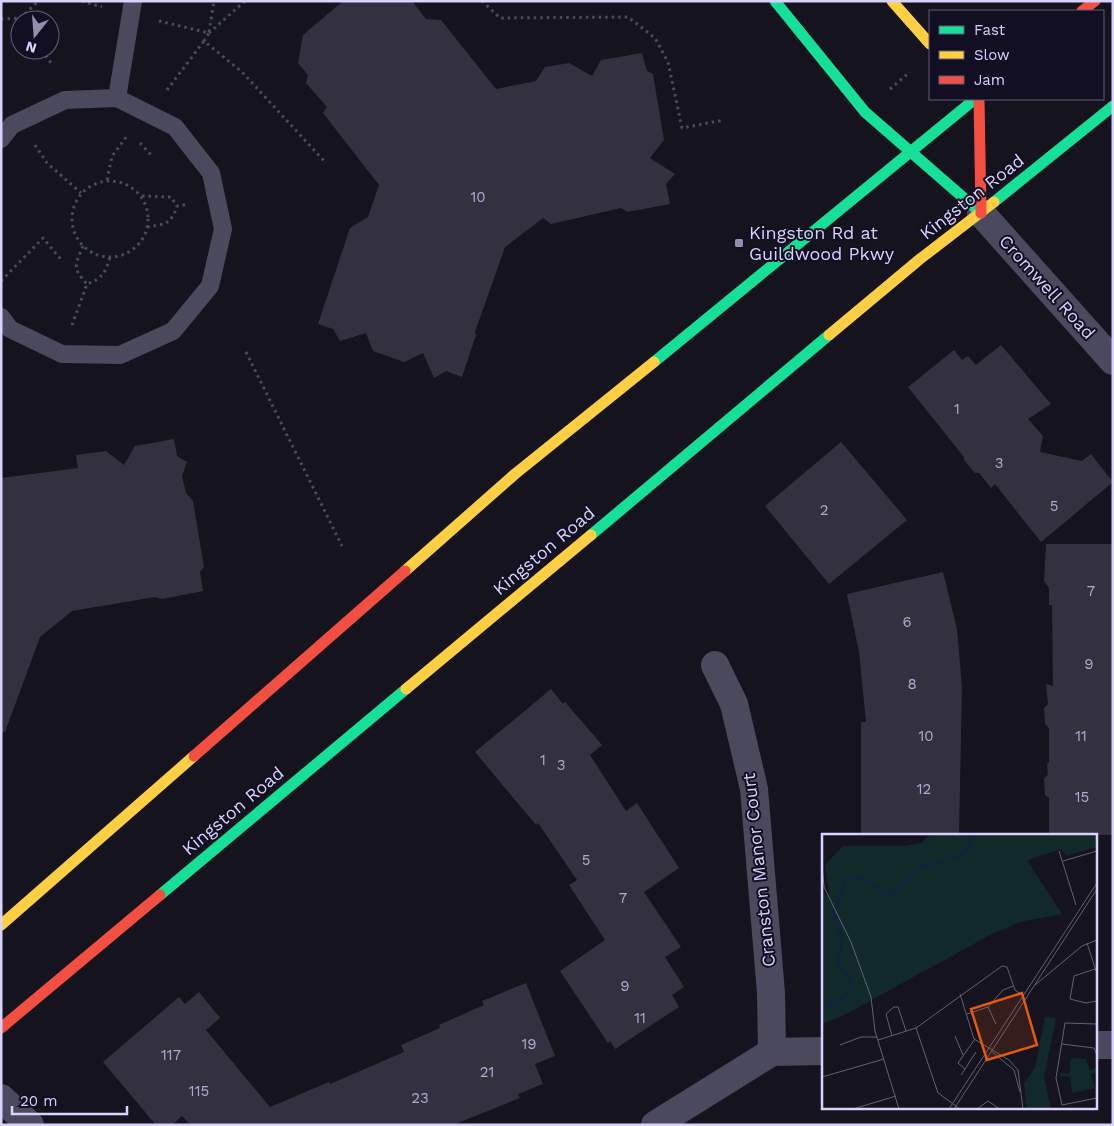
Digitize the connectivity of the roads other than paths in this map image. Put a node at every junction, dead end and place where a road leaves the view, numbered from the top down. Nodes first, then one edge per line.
1 (775, 1) edge
2 (892, 1) edge
3 (1095, 1) edge
4 (132, 8) edge
5 (1083, 10) edge
6 (929, 43) edge
7 (117, 98) junction
8 (974, 100) edge
9 (979, 100) edge
10 (1113, 106) edge
11 (1, 139) edge
12 (910, 153) junction
13 (981, 213) junction
14 (1, 317) edge
15 (1113, 361) edge
16 (714, 665) dead end
17 (1, 925) edge
18 (1, 1028) edge
19 (1113, 1044) edge
20 (1096, 1045) edge
21 (822, 1051) edge
22 (772, 1052) junction
23 (1, 1098) edge
24 (30, 1125) edge
25 (655, 1125) edge

1 - 12 main road
2 - 6 main road
3 - 5 main road
4 - 7 lane
7 - 11 lane
7 - 14 lane
8 - 12 main road
9 - 13 main road
10 - 13 main road, Kingston Road
12 - 13 main road
12 - 17 main road
13 - 15 street, Cromwell Road
13 - 18 main road, Kingston Road
16 - 22 street, Cranston Manor Court
19 - 20 street
21 - 22 street
22 - 25 street
23 - 24 street

